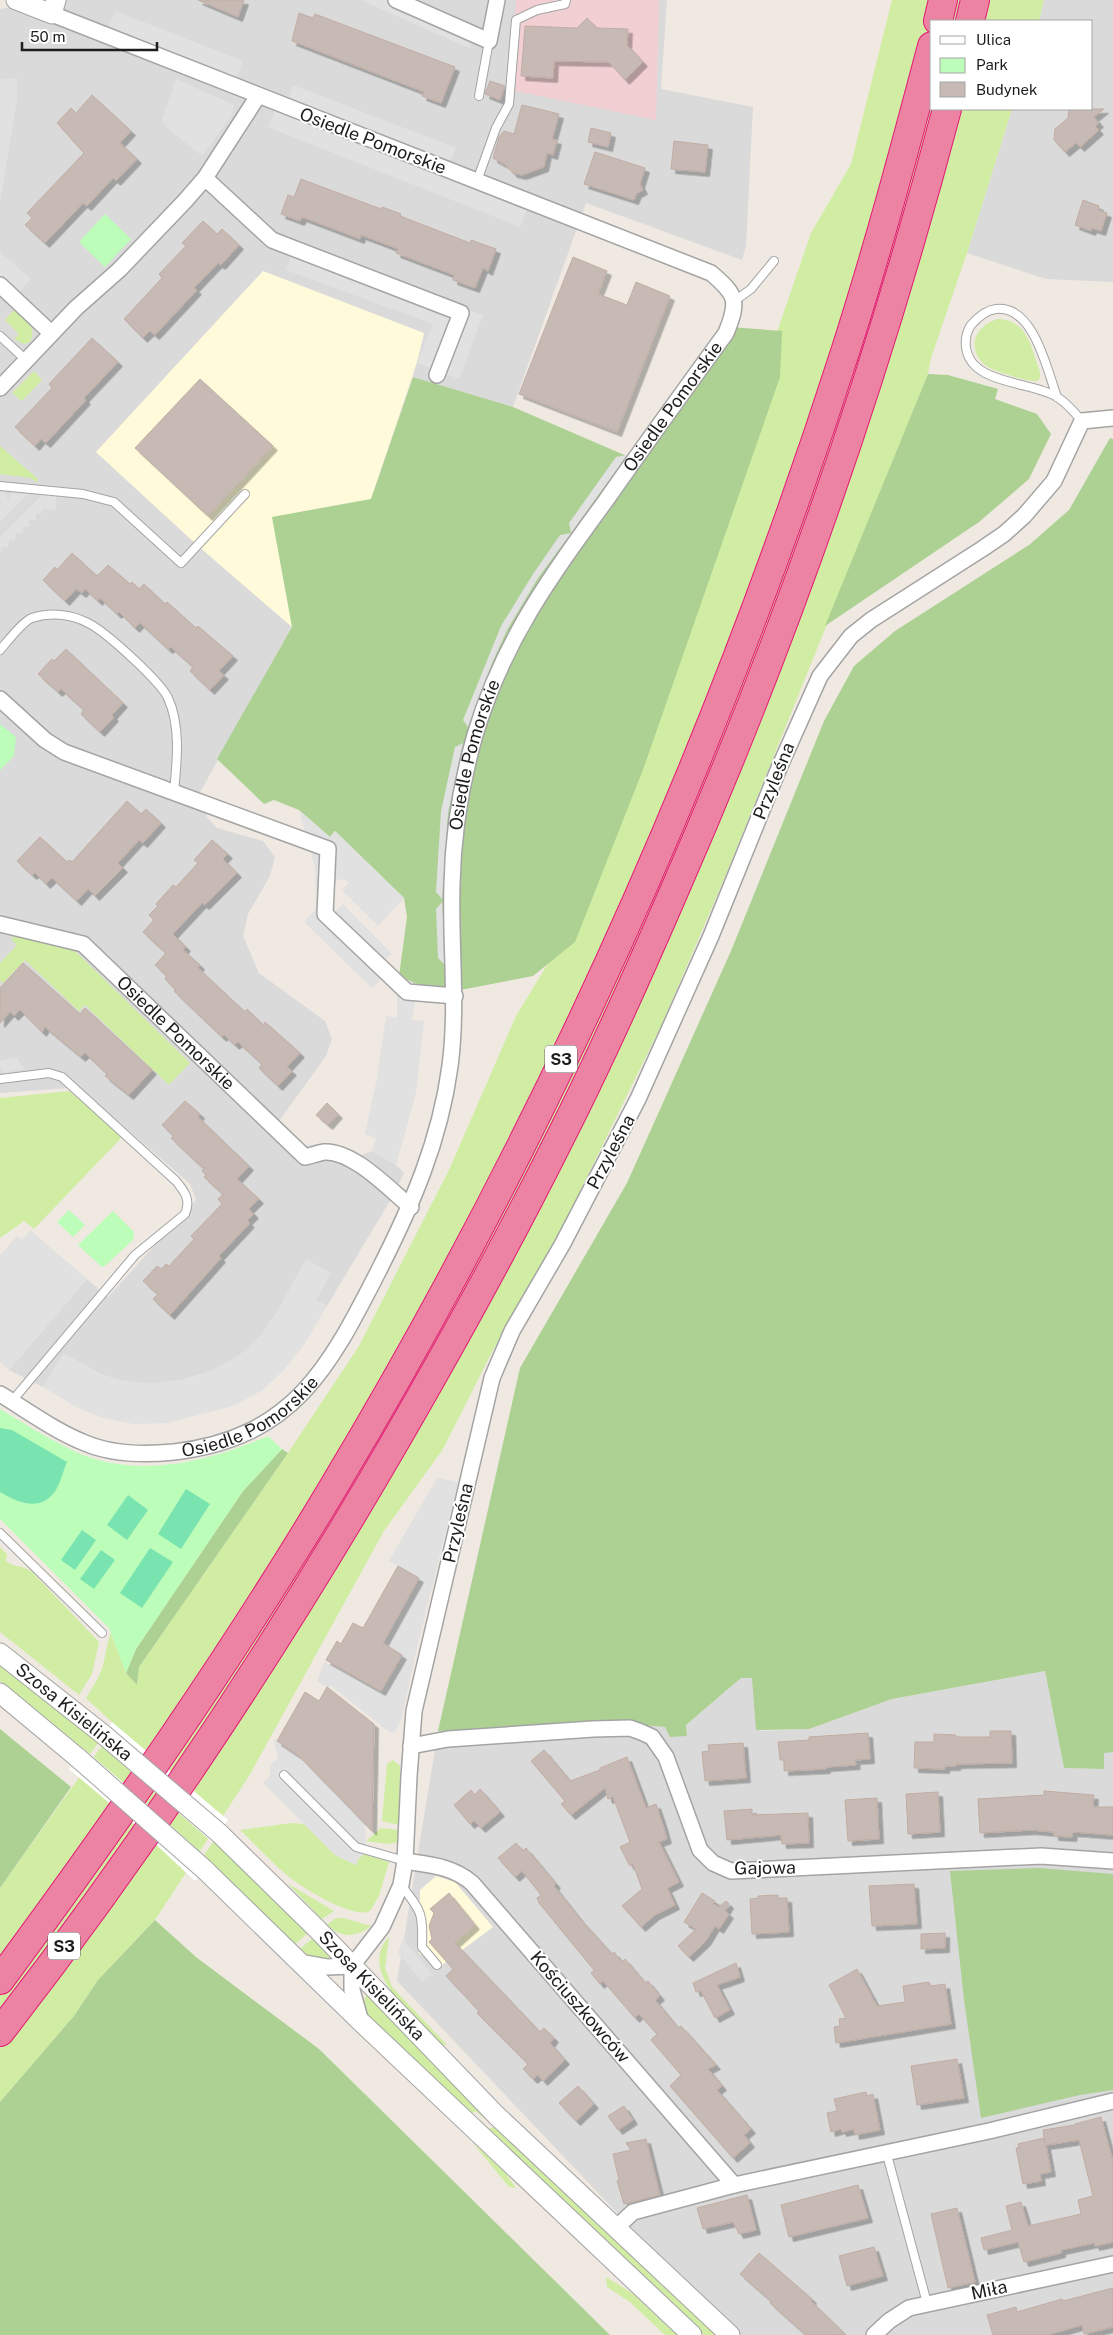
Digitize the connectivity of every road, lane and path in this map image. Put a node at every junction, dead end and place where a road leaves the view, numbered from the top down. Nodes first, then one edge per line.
1 (16, 0) edge
2 (396, 0) edge
3 (497, 0) edge
4 (566, 0) edge
5 (943, 0) edge
6 (975, 0) edge
7 (54, 7) edge
8 (938, 20) edge
9 (970, 20) edge
10 (489, 41) junction
11 (930, 54) edge
12 (258, 96) junction
13 (479, 96) dead end
14 (947, 110) edge
15 (205, 178) junction
16 (478, 181) junction
17 (774, 261) dead end
18 (0, 285) edge
19 (733, 302) junction
20 (51, 334) junction
21 (0, 336) edge
22 (26, 360) junction
23 (437, 374) dead end
24 (0, 388) edge
25 (1057, 397) junction
26 (1113, 418) edge
27 (1082, 421) junction
28 (0, 486) edge
29 (245, 494) dead end
30 (0, 650) edge
31 (0, 699) edge
32 (174, 792) junction
33 (0, 924) edge
34 (455, 996) junction
35 (0, 1079) edge
36 (411, 1207) junction
37 (6, 1397) edge
38 (0, 1533) edge
39 (102, 1633) dead end
40 (0, 1653) edge
41 (0, 1693) edge
42 (411, 1746) junction
43 (284, 1775) dead end
44 (406, 1861) junction
45 (1113, 1861) edge
46 (401, 1885) junction
47 (299, 1962) junction
48 (437, 1965) dead end
49 (352, 1966) junction
50 (0, 1980) edge
51 (361, 2022) junction
52 (0, 2032) edge
53 (1113, 2101) edge
54 (886, 2151) junction
55 (734, 2185) junction
56 (617, 2227) junction
57 (1113, 2264) edge
58 (927, 2303) junction
59 (692, 2335) edge
60 (730, 2335) edge
61 (874, 2335) edge

1 - 7 street, Osiedle Pomorskie
2 - 10 street
3 - 10 street
4 - 16 lane
5 - 8 highway
6 - 9 highway
7 - 12 street, Osiedle Pomorskie
10 - 13 lane
11 - 50 highway, S3
12 - 15 street
12 - 16 street, Osiedle Pomorskie
14 - 52 highway, S3
15 - 20 street
15 - 23 street
16 - 19 street, Osiedle Pomorskie
17 - 19 lane
18 - 20 street
19 - 34 street, Osiedle Pomorskie
20 - 22 street
21 - 22 lane
22 - 24 street
25 - 25 lane
25 - 27 lane
26 - 27 street
27 - 42 street, Przyleśna
28 - 29 lane
30 - 32 lane
31 - 32 street
32 - 34 street
33 - 36 street, Osiedle Pomorskie
34 - 36 street, Osiedle Pomorskie
35 - 37 lane
36 - 37 street, Osiedle Pomorskie
38 - 39 lane
40 - 49 street, Szosa Kisielińska, bridge
41 - 47 street, Szosa Kisielińska, bridge
42 - 44 street, Przyleśna
42 - 45 street, Gajowa
43 - 44 lane
44 - 46 street, Przyleśna
44 - 55 street, Kościuszkowców
46 - 48 lane
46 - 49 street, Przyleśna
47 - 49 street
47 - 51 street, Szosa Kisielińska
49 - 51 street
49 - 56 street, Szosa Kisielińska
51 - 59 street, Szosa Kisielińska
53 - 54 street
54 - 55 street
54 - 58 lane
55 - 56 street
56 - 60 street, Szosa Kisielińska
57 - 58 street, Miła
58 - 61 street, Miła

